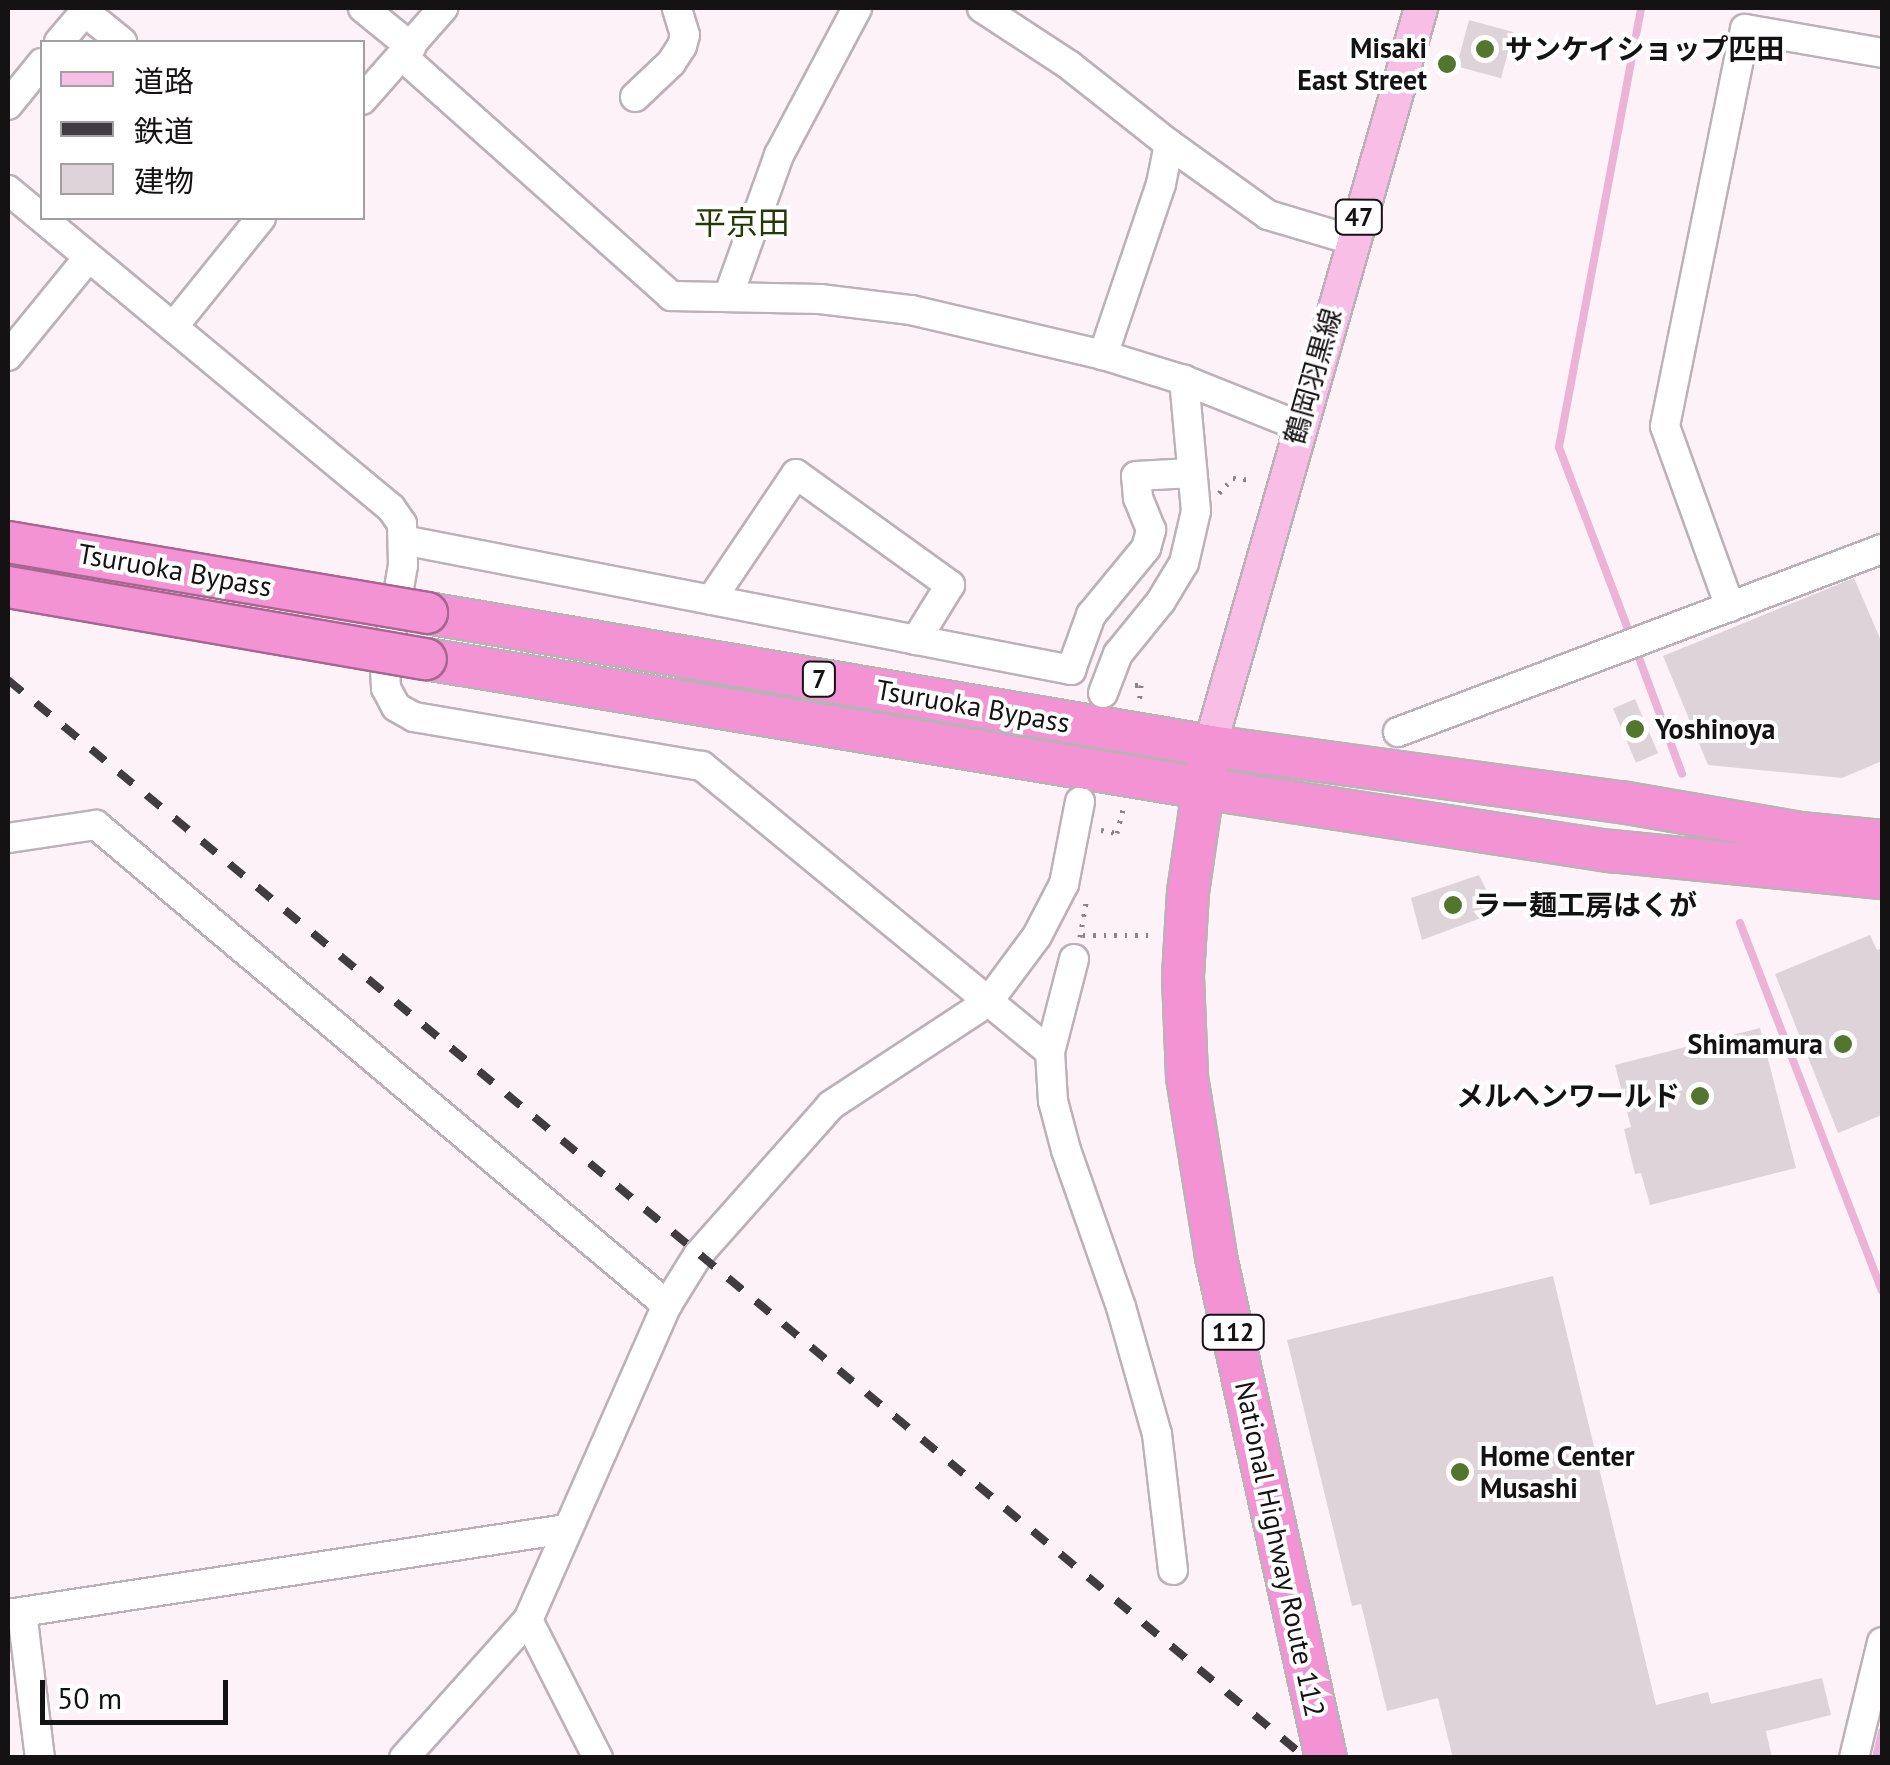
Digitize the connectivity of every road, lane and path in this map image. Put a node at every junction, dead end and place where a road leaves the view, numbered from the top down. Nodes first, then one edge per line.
1 (363, 8) edge
2 (443, 8) edge
3 (678, 8) edge
4 (856, 8) edge
5 (982, 8) edge
6 (1420, 8) edge
7 (86, 10) edge
8 (62, 40) edge
9 (120, 40) edge
10 (407, 52) junction
11 (1882, 54) edge
12 (40, 65) edge
13 (365, 97) edge
14 (635, 97) dead end
15 (8, 105) edge
16 (1169, 144) junction
17 (8, 190) edge
18 (40, 217) edge
19 (43, 220) edge
20 (259, 220) edge
21 (1352, 240) junction
22 (88, 258) junction
23 (729, 294) junction
24 (173, 328) junction
25 (1102, 355) junction
26 (8, 356) edge
27 (1184, 380) junction
28 (1299, 426) junction
29 (1192, 473) junction
30 (402, 540) junction
31 (8, 542) edge
32 (1882, 549) edge
33 (8, 587) edge
34 (712, 600) junction
35 (1730, 608) junction
36 (916, 640) junction
37 (1115, 688) joint
38 (1138, 708) dead end
39 (1398, 732) dead end
40 (1210, 746) junction
41 (1202, 788) junction
42 (1080, 802) dead end
43 (1124, 804) dead end
44 (1098, 829) dead end
45 (8, 838) edge
46 (1882, 841) edge
47 (1882, 878) edge
48 (1156, 935) dead end
49 (1077, 948) joint
50 (988, 1002) junction
51 (1050, 1052) junction
52 (667, 1304) junction
53 (566, 1528) junction
54 (1173, 1570) dead end
55 (14, 1613) edge
56 (528, 1620) junction
57 (1882, 1642) edge
58 (40, 1758) edge
59 (404, 1758) edge
60 (598, 1758) edge
61 (1326, 1758) edge
62 (1854, 1758) edge

1 - 10 street
2 - 10 street
3 - 14 street
4 - 23 street
5 - 16 street
6 - 21 main road, 鶴岡羽黒線 / 47
7 - 8 street
7 - 9 street
10 - 13 street
10 - 23 street
11 - 35 street
12 - 15 street
16 - 21 street
16 - 25 street
17 - 18 street
19 - 22 street
20 - 24 street
21 - 28 main road, 鶴岡羽黒線 / 47
22 - 24 street
22 - 26 street
23 - 25 street
24 - 30 street
25 - 27 street
27 - 28 street
27 - 29 street
28 - 40 main road, 鶴岡羽黒線 / 47
29 - 36 street
29 - 37 street
30 - 34 street
30 - 50 street
31 - 40 highway, Tsuruoka Bypass / 7, bridge
32 - 35 street
33 - 41 highway, Tsuruoka Bypass / 7, bridge
34 - 36 street
34 - 36 street
35 - 39 street
37 - 38 path
40 - 41 highway, National Highway Route 112 / 112
40 - 46 highway, Tsuruoka Bypass / 7
41 - 47 highway, Tsuruoka Bypass / 7
41 - 61 highway, National Highway Route 112 / 112
42 - 50 street
43 - 44 path
45 - 52 street
48 - 49 path
49 - 51 street
50 - 51 street
50 - 52 street
51 - 54 street
52 - 53 street
53 - 55 street
53 - 56 street
55 - 58 street
56 - 59 street
56 - 60 street
57 - 62 street

